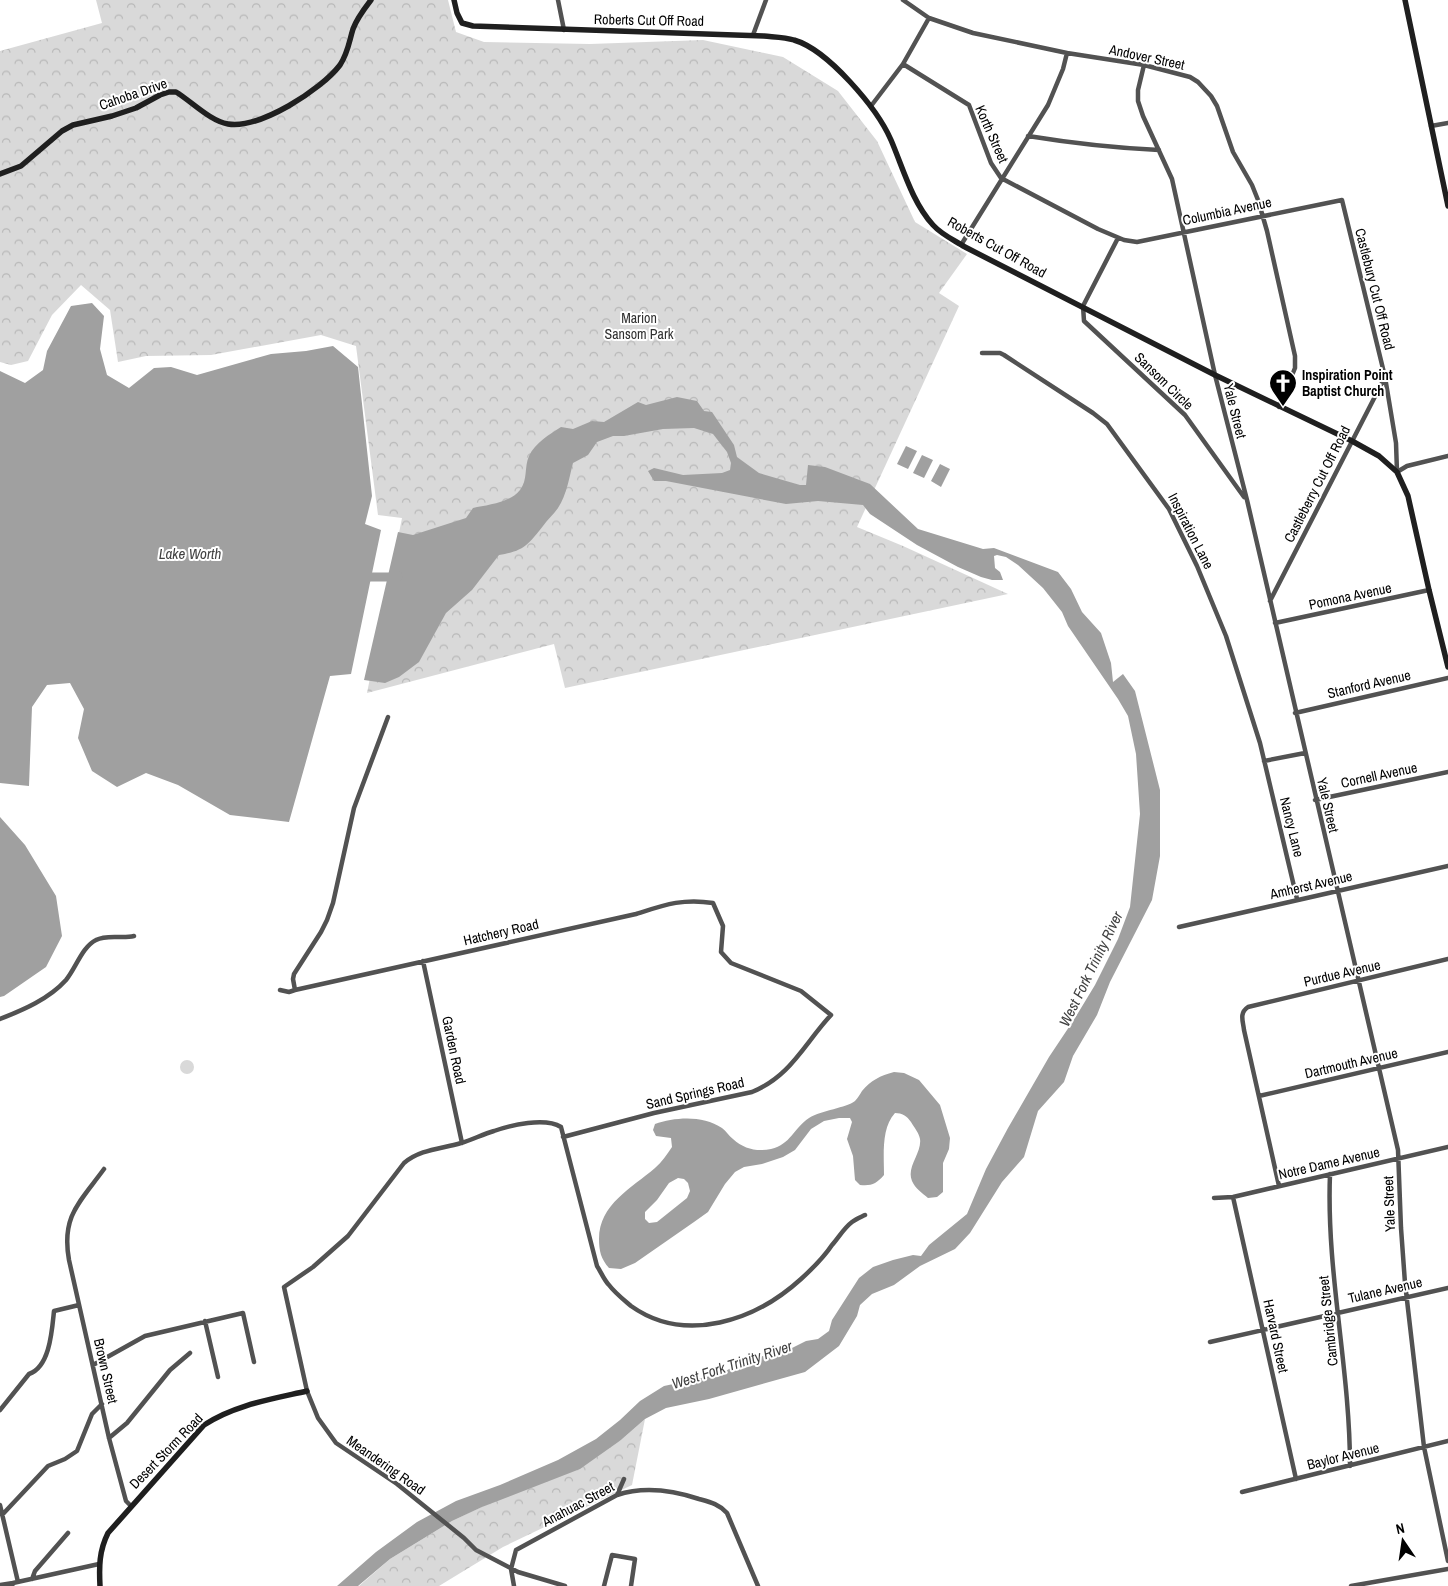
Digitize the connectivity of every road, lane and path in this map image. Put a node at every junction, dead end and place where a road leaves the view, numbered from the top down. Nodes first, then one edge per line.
1 (371, 0) edge
2 (454, 0) edge
3 (558, 0) edge
4 (766, 0) edge
5 (903, 0) edge
6 (1405, 0) edge
7 (929, 18) junction
8 (564, 30) junction
9 (753, 35) junction
10 (1067, 53) junction
11 (903, 64) junction
12 (1144, 65) junction
13 (871, 106) junction
14 (1448, 123) edge
15 (1431, 126) junction
16 (1028, 136) junction
17 (1159, 150) junction
18 (0, 174) edge
19 (1001, 178) junction
20 (1342, 200) joint
21 (1448, 206) edge
22 (1262, 215) junction
23 (1185, 232) junction
24 (1116, 237) junction
25 (961, 245) junction
26 (1082, 306) junction
27 (982, 353) dead end
28 (1215, 375) junction
29 (1385, 377) junction
30 (1279, 407) junction
31 (1352, 441) junction
32 (1448, 456) edge
33 (1397, 472) junction
34 (1246, 500) junction
35 (1429, 590) junction
36 (1270, 601) junction
37 (1275, 623) junction
38 (1448, 667) edge
39 (1448, 678) edge
40 (1296, 712) junction
41 (388, 717) dead end
42 (1305, 753) junction
43 (1264, 761) junction
44 (1448, 772) edge
45 (1315, 800) junction
46 (1448, 866) edge
47 (1336, 890) junction
48 (1297, 899) junction
49 (713, 903) joint
50 (1179, 927) dead end
51 (134, 936) dead end
52 (1448, 959) edge
53 (423, 961) junction
54 (1358, 980) junction
55 (280, 990) dead end
56 (295, 990) junction
57 (0, 1019) edge
58 (1448, 1052) edge
59 (1378, 1069) junction
60 (1259, 1096) junction
61 (563, 1137) junction
62 (462, 1143) junction
63 (1448, 1147) edge
64 (1399, 1158) junction
65 (104, 1168) dead end
66 (1330, 1174) junction
67 (1279, 1186) junction
68 (1233, 1197) junction
69 (1214, 1198) dead end
70 (865, 1215) dead end
71 (1448, 1288) edge
72 (1407, 1296) junction
73 (79, 1305) junction
74 (1338, 1312) junction
75 (205, 1321) junction
76 (1263, 1330) junction
77 (1210, 1342) dead end
78 (190, 1354) dead end
79 (254, 1362) dead end
80 (93, 1365) junction
81 (218, 1377) dead end
82 (307, 1391) junction
83 (102, 1404) junction
84 (0, 1410) edge
85 (109, 1438) junction
86 (1448, 1441) edge
87 (1424, 1448) junction
88 (1350, 1466) junction
89 (624, 1479) dead end
90 (1296, 1479) junction
91 (1242, 1492) dead end
92 (617, 1495) junction
93 (0, 1505) edge
94 (131, 1506) junction
95 (2, 1515) junction
96 (68, 1533) dead end
97 (1448, 1561) edge
98 (99, 1564) junction
99 (511, 1569) junction
100 (1448, 1569) edge
101 (32, 1579) junction
102 (14, 1584) edge
103 (0, 1586) edge
104 (100, 1586) edge
105 (514, 1586) edge
106 (565, 1586) edge
107 (604, 1586) edge
108 (631, 1586) edge
109 (758, 1586) edge
110 (1351, 1586) edge

1 - 18 street, Cahoba Drive
2 - 8 street, Roberts Cut Off Road
3 - 8 street
4 - 9 street
5 - 7 street, Andover Street
6 - 15 street
7 - 10 street, Andover Street
7 - 11 street
8 - 9 street, Roberts Cut Off Road
9 - 13 street, Roberts Cut Off Road
10 - 12 street, Andover Street
10 - 16 street
11 - 13 street
11 - 19 street, Korth Street
12 - 17 street, Yale Street
12 - 22 street, Andover Street
13 - 25 street, Roberts Cut Off Road
14 - 15 street
15 - 21 street
16 - 17 street
16 - 19 street
17 - 23 street, Yale Street
19 - 24 street, Korth Street
19 - 25 street
20 - 22 street, Columbia Avenue
20 - 29 street, Castlebury Cut Off Road
22 - 23 street, Columbia Avenue
22 - 30 street, Andover Street
23 - 24 street, Columbia Avenue
23 - 28 street, Yale Street
24 - 26 street
25 - 26 street, Roberts Cut Off Road
26 - 28 street, Roberts Cut Off Road
26 - 34 street, Sansom Circle
27 - 43 street, Inspiration Lane
28 - 30 street, Roberts Cut Off Road
28 - 34 street, Yale Street
29 - 31 street, Castleberry Cut Off Road
29 - 33 street, Castlebury Cut Off Road
30 - 31 street, Roberts Cut Off Road
31 - 33 street, Roberts Cut Off Road
31 - 36 street, Castleberry Cut Off Road
32 - 33 street
33 - 35 street, Roberts Cut Off Road
34 - 36 street, Yale Street
35 - 37 street, Pomona Avenue
35 - 38 street, Roberts Cut Off Road
36 - 37 street, Yale Street
37 - 40 street, Yale Street
39 - 40 street, Stanford Avenue
40 - 42 street, Yale Street
41 - 56 street
42 - 43 street
42 - 45 street, Yale Street
43 - 48 street, Nancy Lane
44 - 45 street, Cornell Avenue
45 - 47 street, Yale Street
46 - 47 street, Amherst Avenue
47 - 48 street, Amherst Avenue
47 - 54 street, Yale Street
48 - 50 street, Amherst Avenue
49 - 53 street, Hatchery Road
49 - 61 street, Sand Springs Road
51 - 57 street
52 - 54 street, Purdue Avenue
53 - 56 street, Hatchery Road
53 - 62 street, Garden Road
54 - 59 street, Yale Street
54 - 60 street, Purdue Avenue
55 - 56 street, Hatchery Road
58 - 59 street, Dartmouth Avenue
59 - 60 street, Dartmouth Avenue
59 - 64 street, Yale Street
60 - 67 street
61 - 62 street
61 - 70 street
62 - 82 street, Meandering Road
63 - 64 street, Notre Dame Avenue
64 - 66 street, Notre Dame Avenue
64 - 72 street, Yale Street
65 - 73 street, Brown Street
66 - 67 street, Notre Dame Avenue
66 - 74 street, Cambridge Street
67 - 68 street, Notre Dame Avenue
68 - 69 street, Notre Dame Avenue
68 - 76 street, Harvard Street
71 - 72 street, Tulane Avenue
72 - 74 street, Tulane Avenue
72 - 87 street, Yale Street
73 - 80 street, Brown Street
73 - 84 street
74 - 76 street, Tulane Avenue
74 - 88 street, Cambridge Street
75 - 79 street
75 - 80 street
75 - 81 street
76 - 77 street, Tulane Avenue
76 - 90 street, Harvard Street
78 - 85 street
80 - 83 street, Brown Street
82 - 94 street, Desert Storm Road
82 - 99 street, Meandering Road
83 - 85 street, Brown Street
83 - 95 street
85 - 94 street, Brown Street
86 - 87 street, Baylor Avenue
87 - 88 street, Baylor Avenue
87 - 97 street, Yale Street
88 - 90 street, Baylor Avenue
89 - 92 street
90 - 91 street, Baylor Avenue
92 - 99 street, Anahuac Street
92 - 109 street, Anahuac Street
93 - 95 street
94 - 98 street, Desert Storm Road
95 - 102 street
96 - 101 street
98 - 101 street
98 - 104 street, Desert Storm Road
99 - 105 street
99 - 106 street, Meandering Road
100 - 110 street
101 - 102 street
102 - 103 street
107 - 108 street

